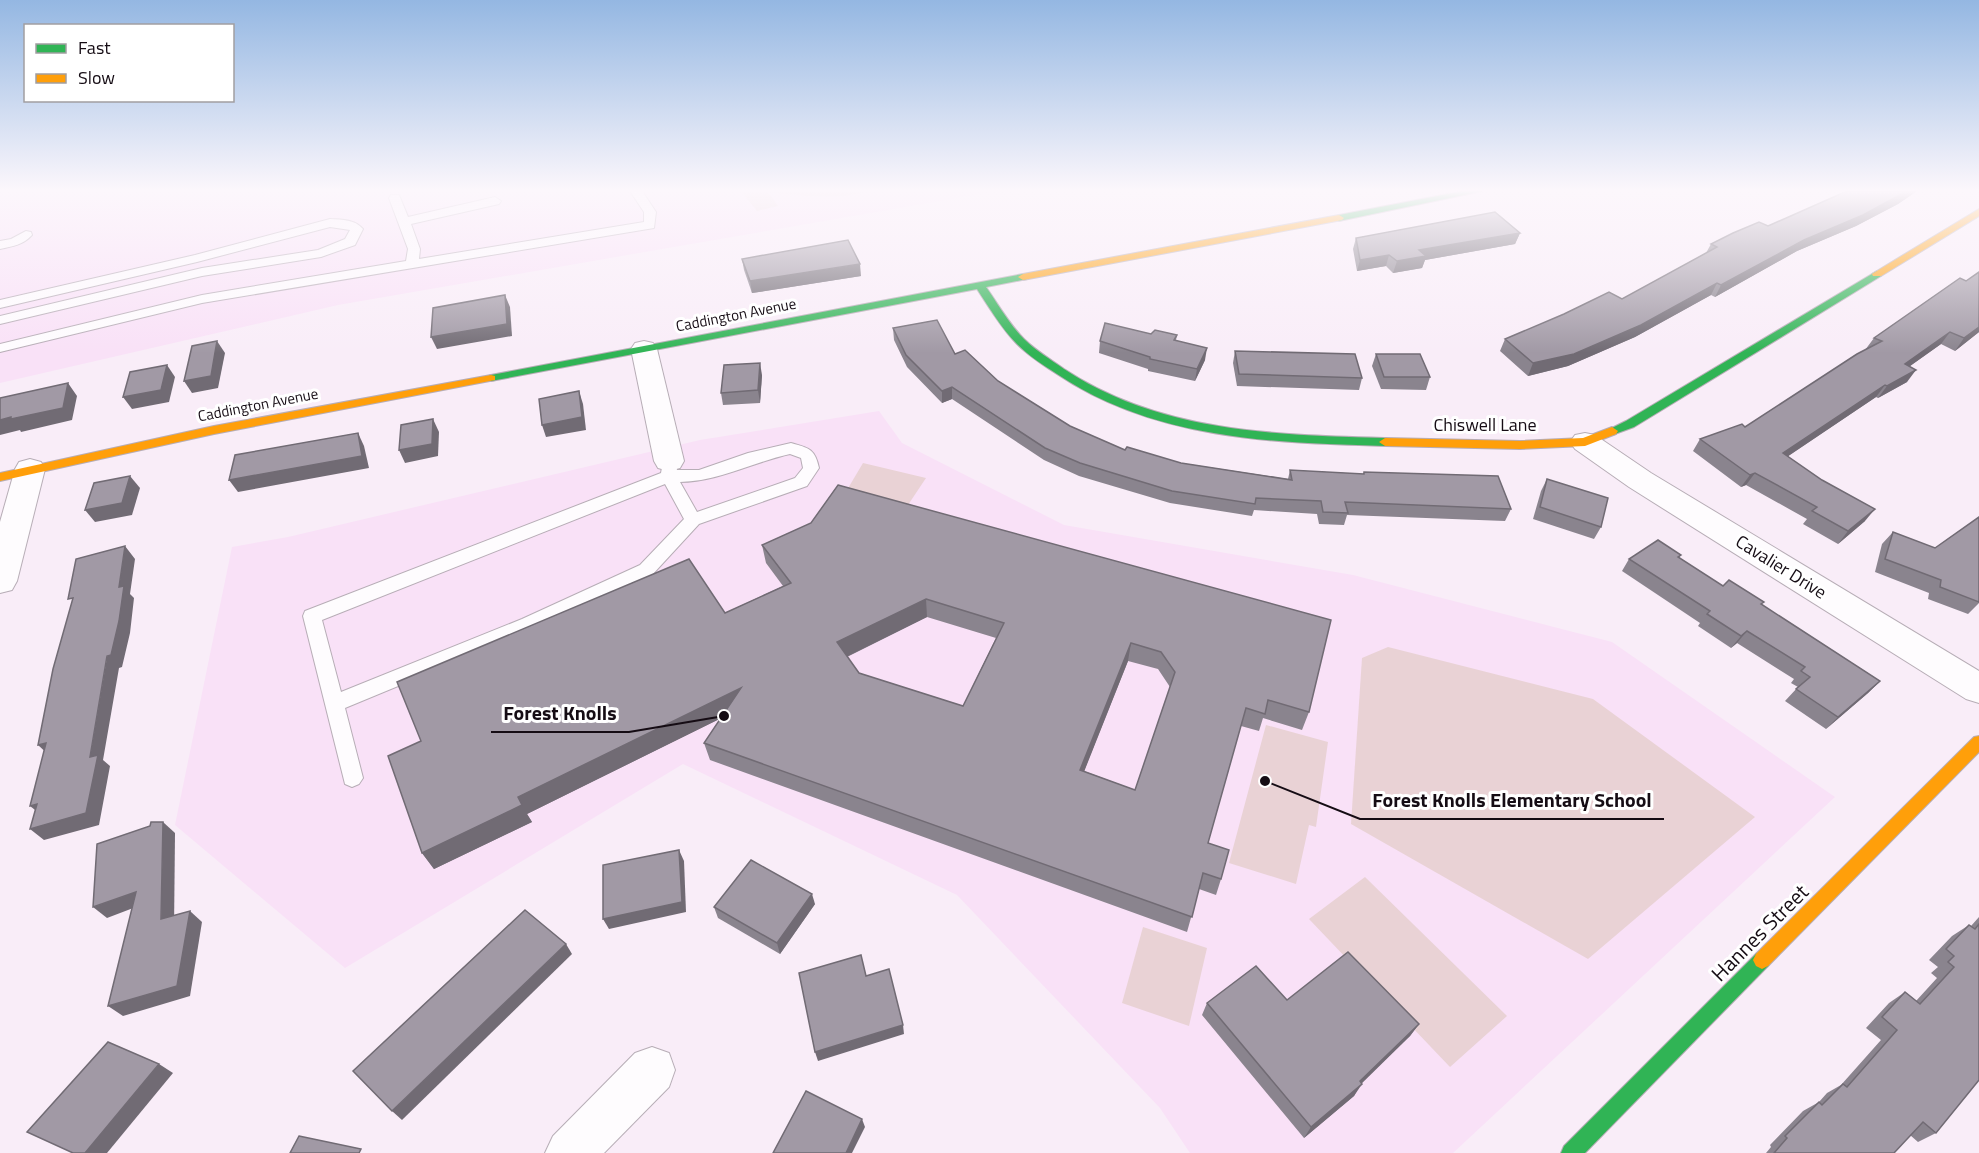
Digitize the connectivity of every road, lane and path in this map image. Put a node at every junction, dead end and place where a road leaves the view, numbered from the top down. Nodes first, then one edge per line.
1 (247, 245) edge
2 (343, 245) edge
3 (412, 245) edge
4 (495, 245) edge
5 (526, 245) edge
6 (1196, 245) edge
7 (1925, 245) edge
8 (494, 250) junction
9 (412, 264) junction
10 (980, 286) junction
11 (0, 304) edge
12 (0, 320) edge
13 (0, 348) edge
14 (644, 349) junction
15 (1585, 442) junction
16 (669, 469) junction
17 (15, 473) edge
18 (693, 520) junction
19 (0, 581) edge
20 (1979, 689) edge
21 (335, 703) junction
22 (1979, 742) edge
23 (352, 778) dead end
24 (652, 1070) dead end
25 (570, 1153) edge
26 (1571, 1153) edge

1 - 11 lane
2 - 12 lane
3 - 9 lane
4 - 8 lane
5 - 8 lane
6 - 10 street, Caddington Avenue
7 - 15 street, Chiswell Lane
8 - 9 lane
9 - 13 lane
10 - 14 street, Caddington Avenue
10 - 15 street, Chiswell Lane
14 - 16 street
14 - 17 street, Caddington Avenue
15 - 20 street, Cavalier Drive
16 - 18 lane
16 - 18 lane
16 - 21 lane
17 - 19 street
18 - 21 lane
21 - 23 lane
22 - 26 street, Hannes Street
24 - 25 street

